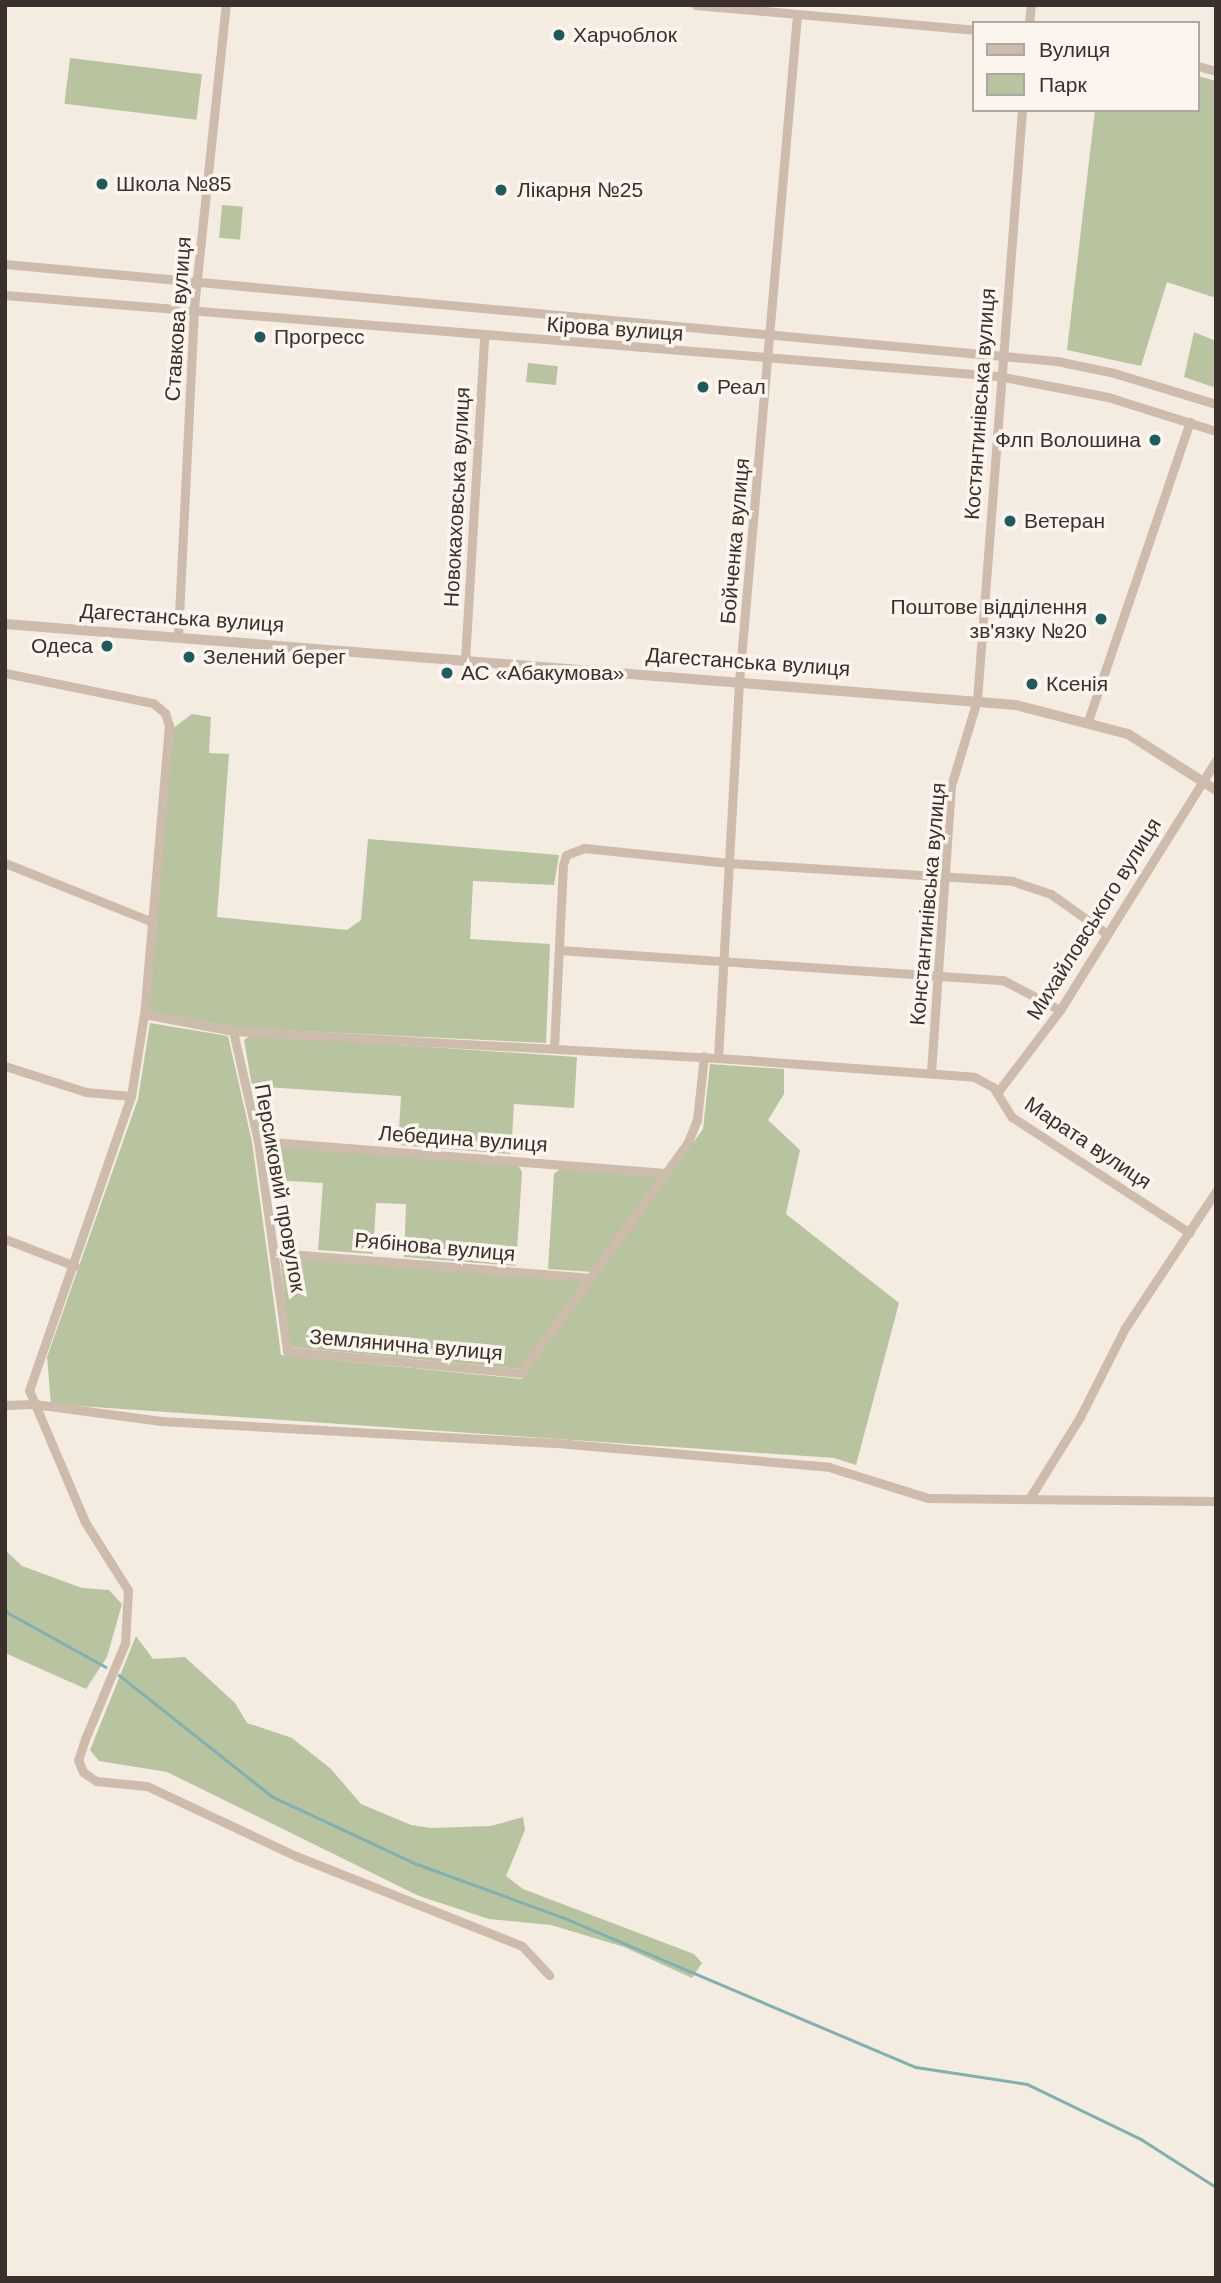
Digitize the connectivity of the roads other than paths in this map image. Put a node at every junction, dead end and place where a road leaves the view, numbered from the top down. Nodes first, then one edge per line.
1 (226, 5) edge
2 (696, 5) edge
3 (797, 15) junction
4 (972, 30) edge
5 (1022, 112) edge
6 (5, 264) edge
7 (197, 280) junction
8 (5, 295) edge
9 (194, 307) junction
10 (484, 336) junction
11 (771, 337) junction
12 (1000, 355) junction
13 (770, 358) junction
14 (998, 376) junction
15 (1216, 404) edge
16 (1190, 422) junction
17 (1216, 431) edge
18 (5, 624) edge
19 (178, 636) junction
20 (466, 660) junction
21 (5, 673) edge
22 (739, 682) junction
23 (977, 700) junction
24 (1088, 721) junction
25 (1216, 760) edge
26 (1201, 781) junction
27 (1216, 790) edge
28 (5, 863) edge
29 (729, 863) junction
30 (946, 876) junction
31 (150, 921) junction
32 (1107, 934) junction
33 (559, 950) junction
34 (723, 962) junction
35 (941, 974) junction
36 (1060, 1010) junction
37 (144, 1014) junction
38 (233, 1031) junction
39 (554, 1048) junction
40 (704, 1056) junction
41 (718, 1058) junction
42 (5, 1066) edge
43 (931, 1072) junction
44 (997, 1093) junction
45 (131, 1096) junction
46 (258, 1141) junction
47 (666, 1173) junction
48 (1216, 1191) edge
49 (1190, 1233) junction
50 (5, 1239) edge
51 (276, 1253) junction
52 (75, 1266) junction
53 (592, 1278) junction
54 (287, 1351) joint
55 (34, 1404) junction
56 (5, 1405) edge
57 (1030, 1499) junction
58 (1216, 1500) edge
59 (549, 1975) dead end

1 - 7 street, Ставкова вулиця
2 - 3 street
3 - 4 street
3 - 11 street, Бойченка вулиця
5 - 12 street, Костянтинівська вулиця
6 - 7 street, Кірова вулиця
7 - 9 street, Ставкова вулиця
7 - 11 street, Кірова вулиця
8 - 9 street, Кірова вулиця
9 - 10 street, Кірова вулиця
9 - 19 street, Ставкова вулиця
10 - 13 street, Кірова вулиця
10 - 20 street, Новокаховська вулиця
11 - 12 street, Кірова вулиця
11 - 13 street, Бойченка вулиця
12 - 14 street, Костянтинівська вулиця
12 - 15 street, Кірова вулиця
13 - 14 street, Кірова вулиця
13 - 22 street, Бойченка вулиця
14 - 16 street, Кірова вулиця
14 - 23 street, Костянтинівська вулиця
16 - 17 street, Кірова вулиця
16 - 24 street
18 - 19 street, Дагестанська вулиця
19 - 20 street, Дагестанська вулиця
20 - 22 street, Дагестанська вулиця
21 - 31 street
22 - 23 street, Дагестанська вулиця
22 - 29 street, Бойченка вулиця
23 - 24 street, Дагестанська вулиця
23 - 30 street, Константинівська вулиця
24 - 26 street, Дагестанська вулиця
25 - 26 street, Михайловського вулиця
26 - 27 street, Дагестанська вулиця
26 - 32 street, Михайловського вулиця
28 - 31 street
29 - 30 street
29 - 33 street
29 - 34 street, Бойченка вулиця
30 - 32 street
30 - 35 street, Константинівська вулиця
31 - 37 street
32 - 36 street, Михайловського вулиця
33 - 34 street
33 - 39 street
34 - 35 street
34 - 41 street, Бойченка вулиця
35 - 36 street
35 - 43 street, Константинівська вулиця
36 - 44 street, Михайловського вулиця
37 - 38 street
37 - 45 street
38 - 39 street
38 - 46 street, Персиковий провулок
39 - 40 street
40 - 41 street
40 - 47 street
41 - 43 street, Марата вулиця
42 - 45 street
43 - 44 street, Марата вулиця
44 - 49 street, Марата вулиця
45 - 52 street
46 - 47 street, Лебедина вулиця
46 - 51 street, Персиковий провулок
47 - 53 street
48 - 49 street
49 - 57 street
50 - 52 street
51 - 53 street, Рябінова вулиця
51 - 54 street, Персиковий провулок
52 - 55 street
53 - 54 street, Землянична вулиця
55 - 56 street
55 - 57 street
55 - 59 street
57 - 58 street

